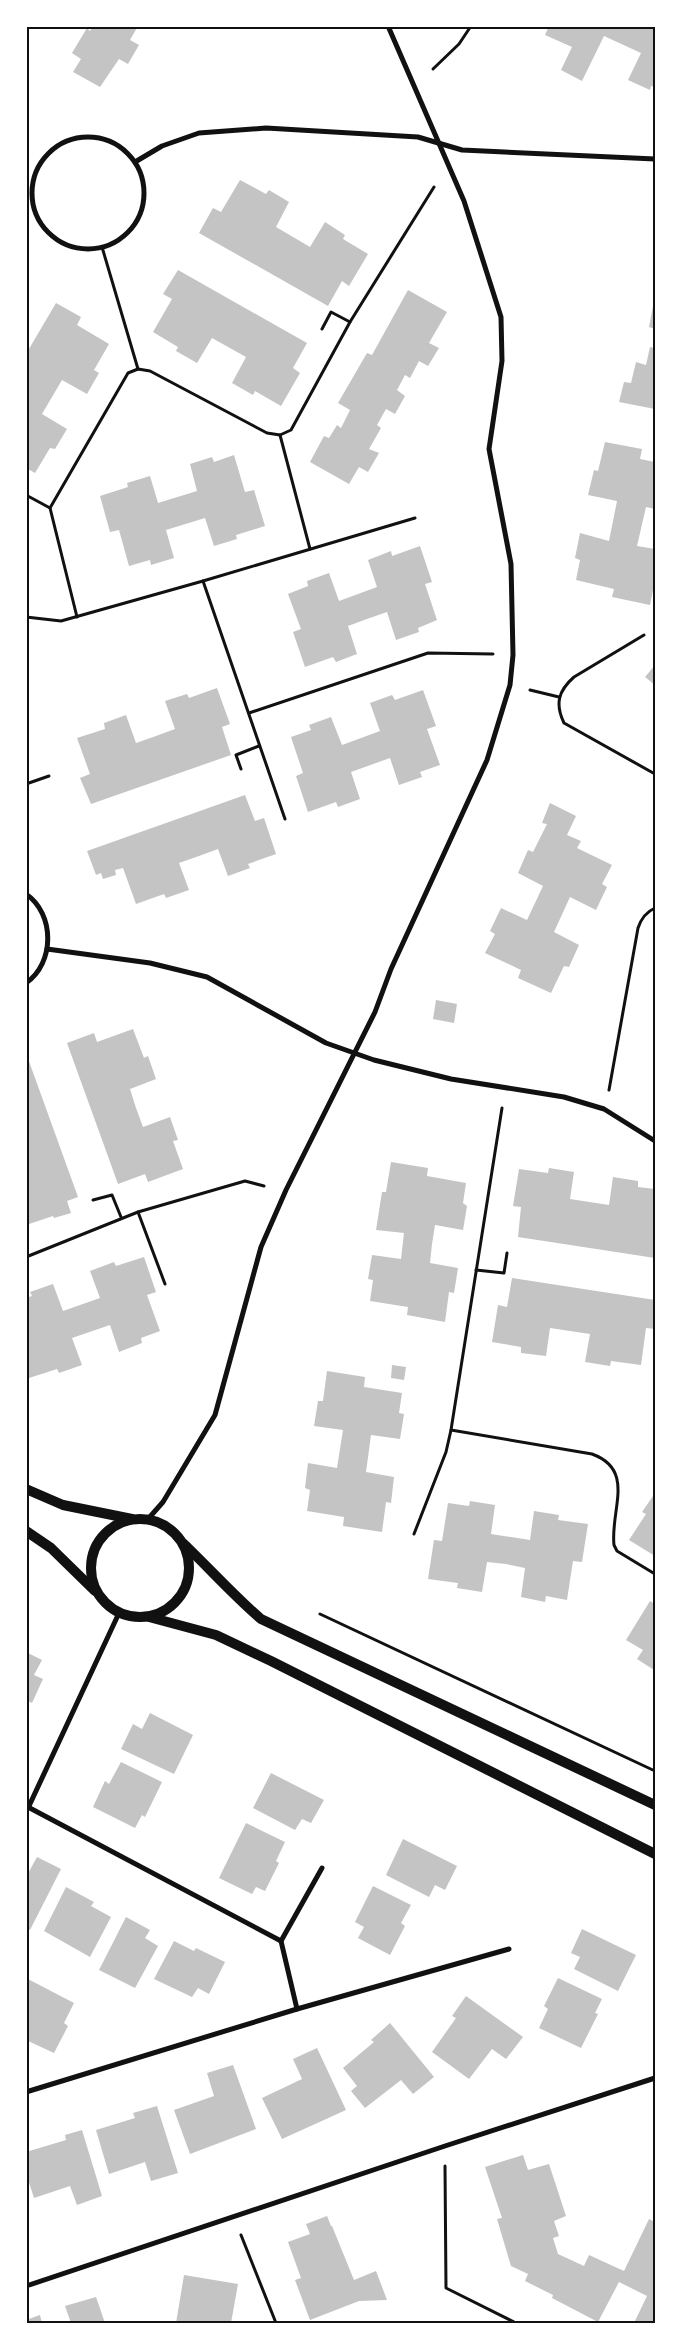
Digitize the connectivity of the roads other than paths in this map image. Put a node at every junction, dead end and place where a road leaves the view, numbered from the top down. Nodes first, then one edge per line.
1 (388, 26) edge
2 (440, 145) junction
3 (655, 159) edge
4 (135, 162) junction
5 (26, 894) edge
6 (48, 949) junction
7 (26, 983) edge
8 (354, 1053) junction
9 (655, 1141) edge
10 (26, 1489) edge
11 (133, 1519) junction
12 (148, 1519) junction
13 (26, 1531) edge
14 (184, 1544) junction
15 (97, 1592) junction
16 (119, 1613) junction
17 (149, 1617) junction
18 (655, 1805) edge
19 (27, 1806) edge
20 (655, 1854) edge
21 (322, 1868) dead end
22 (281, 1941) junction
23 (509, 1949) dead end
24 (297, 2009) junction
25 (655, 2078) edge
26 (26, 2092) edge
27 (26, 2286) edge

1 - 2 street
2 - 3 street
2 - 4 street
2 - 8 street
4 - 4 street
5 - 6 street
6 - 7 street
6 - 8 street
8 - 9 street
8 - 12 street
10 - 11 main road
11 - 12 main road
11 - 15 main road
12 - 14 main road
13 - 15 main road
14 - 17 main road
14 - 18 main road
15 - 16 main road
16 - 17 main road
16 - 19 street
17 - 20 main road
19 - 22 street
21 - 22 street
22 - 24 street
23 - 24 street
24 - 26 street
25 - 27 street

